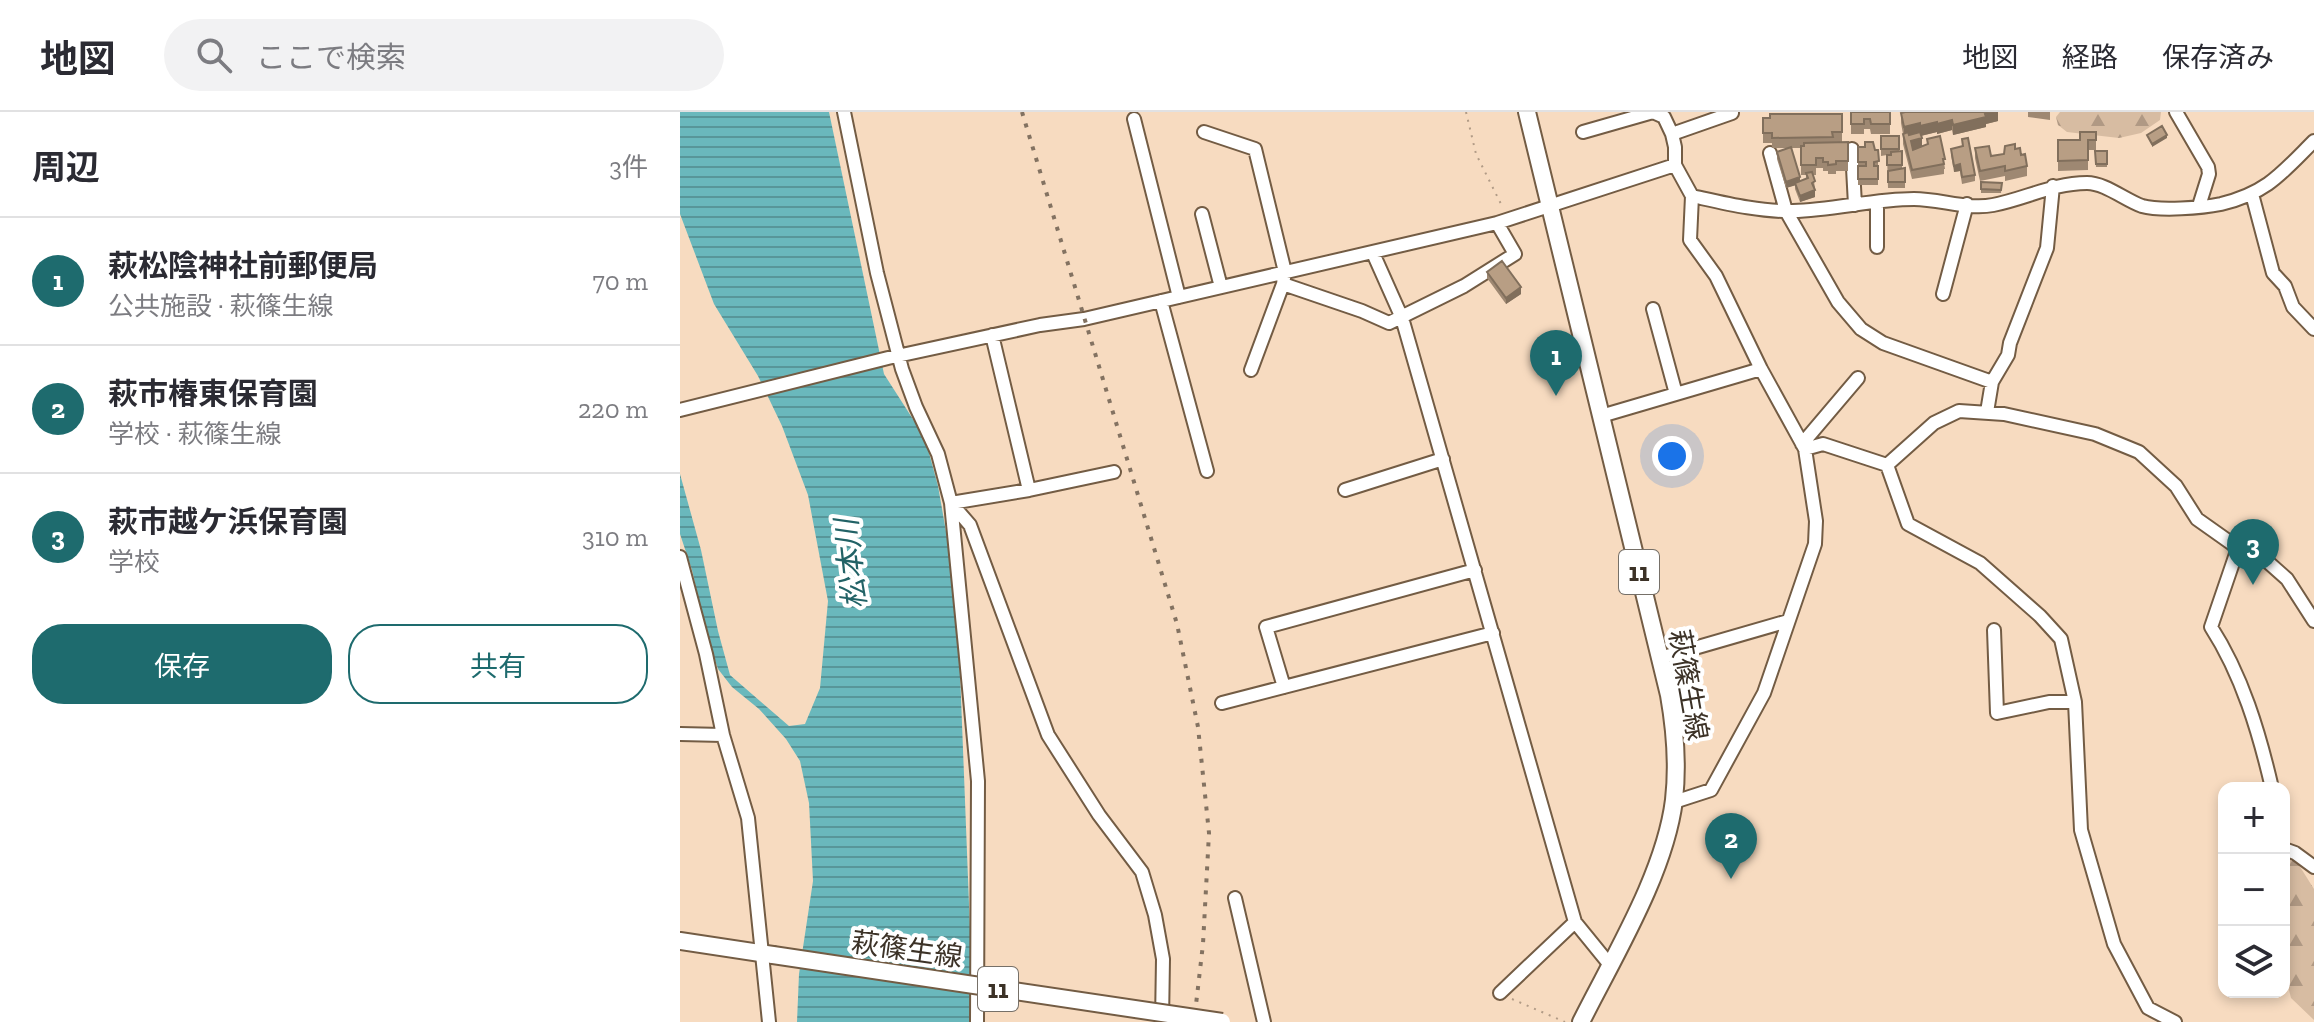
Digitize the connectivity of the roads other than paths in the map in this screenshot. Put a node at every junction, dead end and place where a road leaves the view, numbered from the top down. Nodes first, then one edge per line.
1 (844, 112) edge
2 (1527, 112) edge
3 (2176, 112) edge
4 (1732, 113) edge
5 (1134, 119) dead end
6 (1204, 132) dead end
7 (1583, 132) dead end
8 (1672, 134) junction
9 (2314, 141) edge
10 (1852, 149) edge
11 (1770, 153) dead end
12 (1675, 165) junction
13 (2053, 186) junction
14 (2252, 194) junction
15 (1692, 196) junction
16 (1877, 203) junction
17 (1967, 204) junction
18 (1855, 205) junction
19 (2199, 206) junction
20 (1550, 207) junction
21 (1786, 211) junction
22 (1202, 214) dead end
23 (1503, 221) junction
24 (1877, 247) dead end
25 (1373, 253) junction
26 (1284, 278) junction
27 (1221, 287) junction
28 (1943, 294) dead end
29 (1179, 297) junction
30 (1161, 301) junction
31 (1653, 309) dead end
32 (1402, 318) junction
33 (2314, 329) edge
34 (992, 335) junction
35 (894, 357) junction
36 (1761, 369) junction
37 (1251, 370) dead end
38 (1858, 378) dead end
39 (1992, 382) junction
40 (1676, 394) junction
41 (1979, 408) junction
42 (680, 410) edge
43 (1601, 416) junction
44 (1803, 447) junction
45 (1443, 459) junction
46 (1887, 465) junction
47 (1207, 471) dead end
48 (1114, 472) dead end
49 (1029, 490) junction
50 (1345, 490) dead end
51 (951, 503) junction
52 (2238, 548) junction
53 (680, 557) edge
54 (1475, 570) junction
55 (1788, 621) junction
56 (2314, 621) edge
57 (1994, 630) dead end
58 (1493, 633) junction
59 (1660, 658) junction
60 (1284, 687) junction
61 (2075, 702) junction
62 (1222, 703) dead end
63 (680, 734) edge
64 (723, 735) junction
65 (2270, 782) edge
66 (1674, 802) junction
67 (2290, 851) edge
68 (2314, 867) edge
69 (1235, 898) dead end
70 (1575, 922) junction
71 (680, 941) edge
72 (767, 954) junction
73 (1610, 965) junction
74 (1500, 993) road end
75 (769, 1022) edge
76 (977, 1022) edge
77 (1162, 1022) edge
78 (1222, 1022) edge
79 (1264, 1022) edge
80 (1581, 1022) edge
81 (2175, 1022) edge

1 - 35 street
2 - 20 main road, 萩篠生線 / 11
3 - 19 street
4 - 8 street
5 - 29 street
6 - 26 street
7 - 8 street
8 - 12 street
9 - 14 street
10 - 18 street
11 - 21 street
12 - 15 street
12 - 20 street
13 - 17 street
13 - 19 street
13 - 39 street
14 - 19 street
14 - 33 street
15 - 21 street
15 - 36 street
16 - 17 street
16 - 18 street
16 - 24 street
17 - 28 street
18 - 21 street
20 - 23 street
20 - 43 main road, 萩篠生線 / 11
21 - 39 street
22 - 27 street
23 - 25 street
23 - 32 street
25 - 26 street
25 - 32 street
26 - 27 street
26 - 32 street
26 - 37 street
27 - 29 street
29 - 30 street
30 - 34 street
30 - 47 street
31 - 40 street
32 - 45 street
34 - 35 street
34 - 49 street
35 - 42 street
35 - 51 street
36 - 40 street
36 - 44 street
38 - 44 street
39 - 41 street
40 - 43 street
41 - 46 street
41 - 52 street
43 - 59 main road, 萩篠生線 / 11
44 - 46 street
44 - 55 street
45 - 50 street
45 - 54 street
46 - 61 street
48 - 49 street
49 - 51 street
51 - 76 street
51 - 77 street
52 - 56 street
52 - 65 street
53 - 64 street
54 - 58 street
54 - 60 street
55 - 59 street
55 - 66 street
57 - 61 street
58 - 60 street
58 - 70 street
59 - 66 main road, 萩篠生線 / 11
60 - 62 street
61 - 81 street
63 - 64 street
64 - 72 street
66 - 73 main road, 萩篠生線 / 11
67 - 68 street
69 - 79 street
70 - 73 street
70 - 74 street
71 - 72 main road, 萩篠生線 / 11
72 - 75 street
72 - 78 main road, 萩篠生線 / 11, bridge
73 - 80 main road, 萩篠生線 / 11

